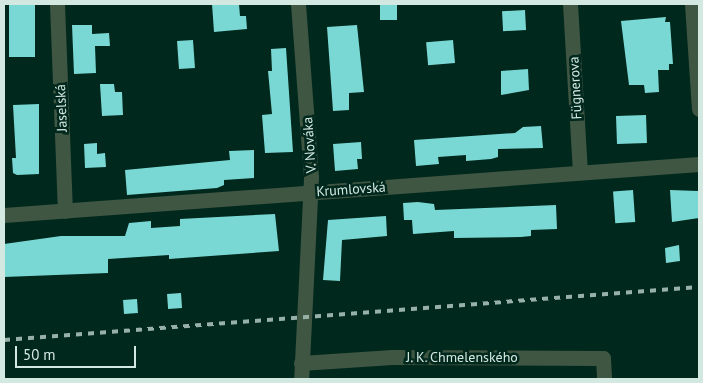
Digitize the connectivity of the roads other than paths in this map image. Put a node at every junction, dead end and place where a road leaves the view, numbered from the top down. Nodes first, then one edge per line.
1 (57, 4) edge
2 (298, 4) edge
3 (570, 4) edge
4 (692, 4) edge
5 (699, 109) edge
6 (699, 164) edge
7 (580, 172) junction
8 (311, 192) junction
9 (66, 211) junction
10 (4, 215) edge
11 (301, 363) junction
12 (301, 379) edge
13 (604, 379) edge

1 - 9 street, Jaselská
2 - 8 street, V. Nováka
3 - 7 street, Fügnerova
4 - 5 street
6 - 7 street, Krumlovská
7 - 8 street, Krumlovská
8 - 9 street, Krumlovská
8 - 11 street, V. Nováka
9 - 10 street, Krumlovská
11 - 12 street, V. Nováka
11 - 13 street, J. K. Chmelenského

